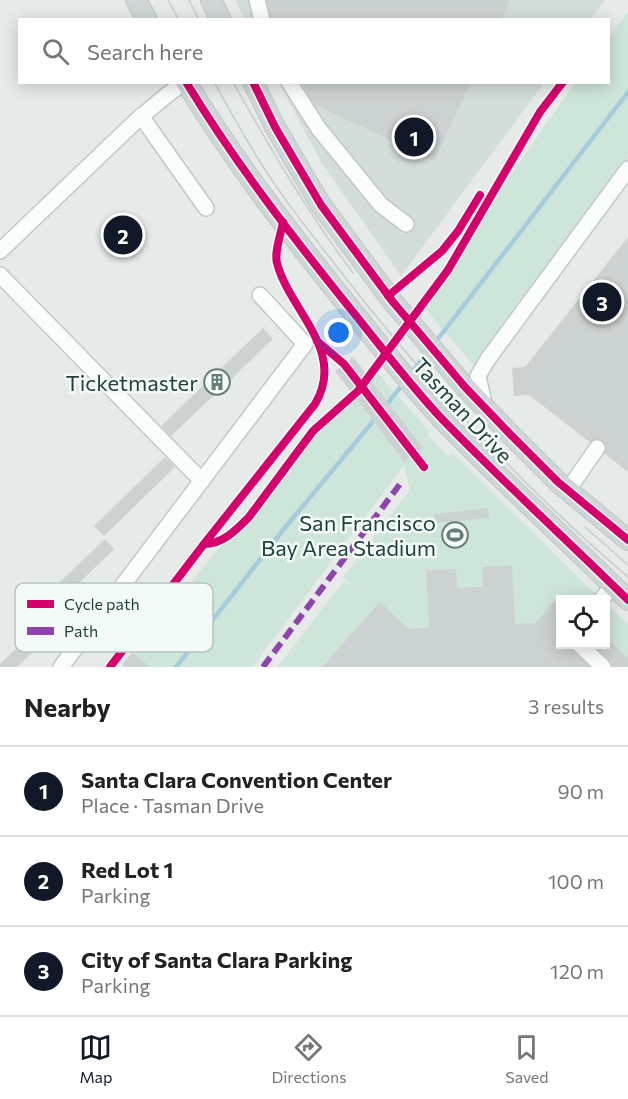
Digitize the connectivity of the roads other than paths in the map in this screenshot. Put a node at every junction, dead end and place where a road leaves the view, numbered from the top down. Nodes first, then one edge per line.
1 (136, 0) edge
2 (257, 0) edge
3 (146, 18) edge
4 (262, 18) edge
5 (182, 84) edge
6 (186, 84) edge
7 (254, 84) edge
8 (290, 84) edge
9 (141, 116) junction
10 (628, 169) edge
11 (206, 208) dead end
12 (406, 224) dead end
13 (0, 251) edge
14 (0, 275) edge
15 (260, 295) dead end
16 (485, 408) junction
17 (597, 448) dead end
18 (202, 481) junction
19 (568, 490) junction
20 (628, 540) edge
21 (125, 583) edge
22 (607, 592) edge
23 (628, 600) edge
24 (583, 649) edge
25 (72, 652) edge
26 (61, 667) edge
27 (603, 667) edge

1 - 3 main road
2 - 4 lane
5 - 9 lane
6 - 22 main road, Tasman Drive
7 - 16 main road, Tasman Drive
8 - 12 lane
9 - 11 lane
9 - 13 lane
10 - 16 lane
14 - 18 lane
15 - 18 lane
16 - 19 main road, Tasman Drive
17 - 19 lane
18 - 21 lane
19 - 20 main road, Tasman Drive
22 - 23 main road, Tasman Drive
24 - 27 lane
25 - 26 lane

